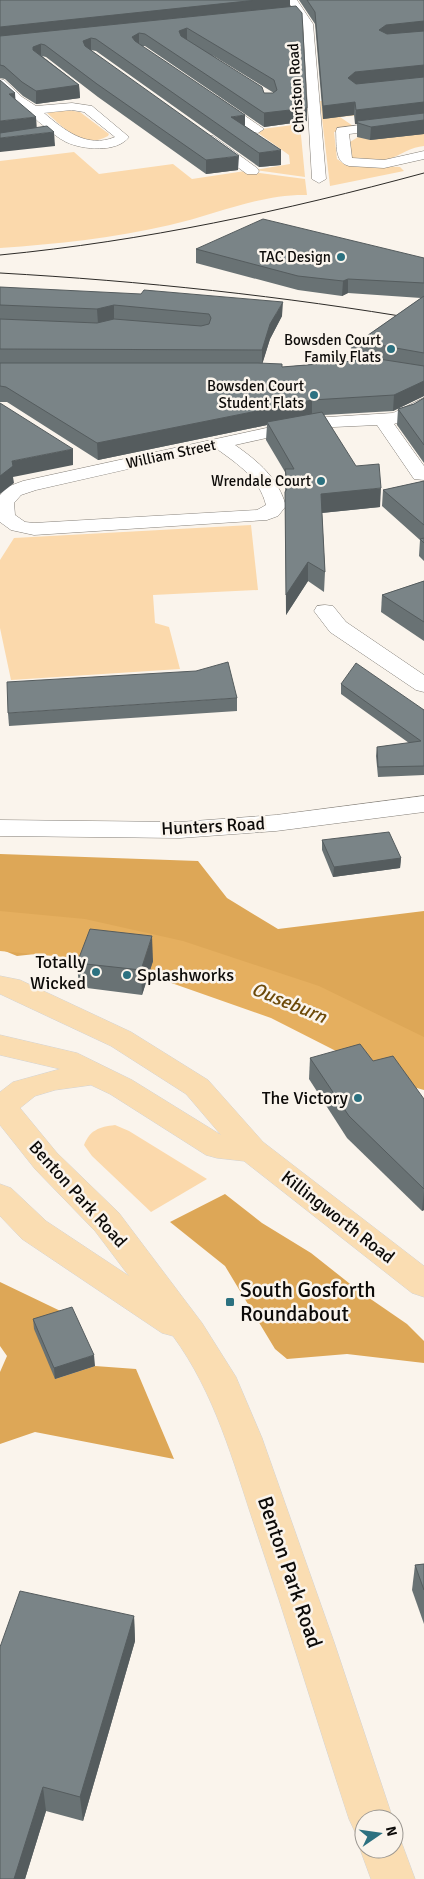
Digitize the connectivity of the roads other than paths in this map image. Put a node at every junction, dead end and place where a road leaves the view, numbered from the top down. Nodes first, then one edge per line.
1 (292, 0) edge
2 (301, 12) junction
3 (286, 15) edge
4 (0, 83) edge
5 (202, 92) edge
6 (9, 107) edge
7 (32, 108) junction
8 (424, 121) edge
9 (258, 129) edge
10 (196, 131) edge
11 (62, 134) junction
12 (44, 136) edge
13 (424, 155) edge
14 (252, 171) dead end
15 (319, 179) dead end
16 (424, 403) edge
17 (382, 419) junction
18 (220, 443) junction
19 (74, 454) dead end
20 (98, 470) junction
21 (421, 475) dead end
22 (325, 611) dead end
23 (424, 685) edge
24 (424, 804) edge
25 (0, 828) edge
26 (0, 985) edge
27 (0, 1045) edge
28 (94, 1074) junction
29 (1, 1105) edge
30 (252, 1150) junction
31 (0, 1196) edge
32 (424, 1284) edge
33 (190, 1333) junction
34 (368, 1809) edge
35 (385, 1859) edge
36 (392, 1879) edge

1 - 2 street, Christon Road
2 - 3 street
2 - 15 street, Christon Road
4 - 7 street
5 - 9 street
6 - 7 street
7 - 11 street
7 - 11 street
8 - 13 street
10 - 14 street
11 - 12 street
16 - 17 street, William Street
17 - 18 street, William Street
17 - 21 street
18 - 20 street, William Street
18 - 20 street, William Street
19 - 20 street
22 - 23 street
24 - 25 street, Hunters Road
26 - 30 main road, Killingworth Road
27 - 28 main road
28 - 29 main road
28 - 30 main road
29 - 33 main road, Benton Park Road
30 - 32 main road, Killingworth Road
31 - 33 main road, Benton Park Road
33 - 34 main road, Benton Park Road
35 - 36 main road

